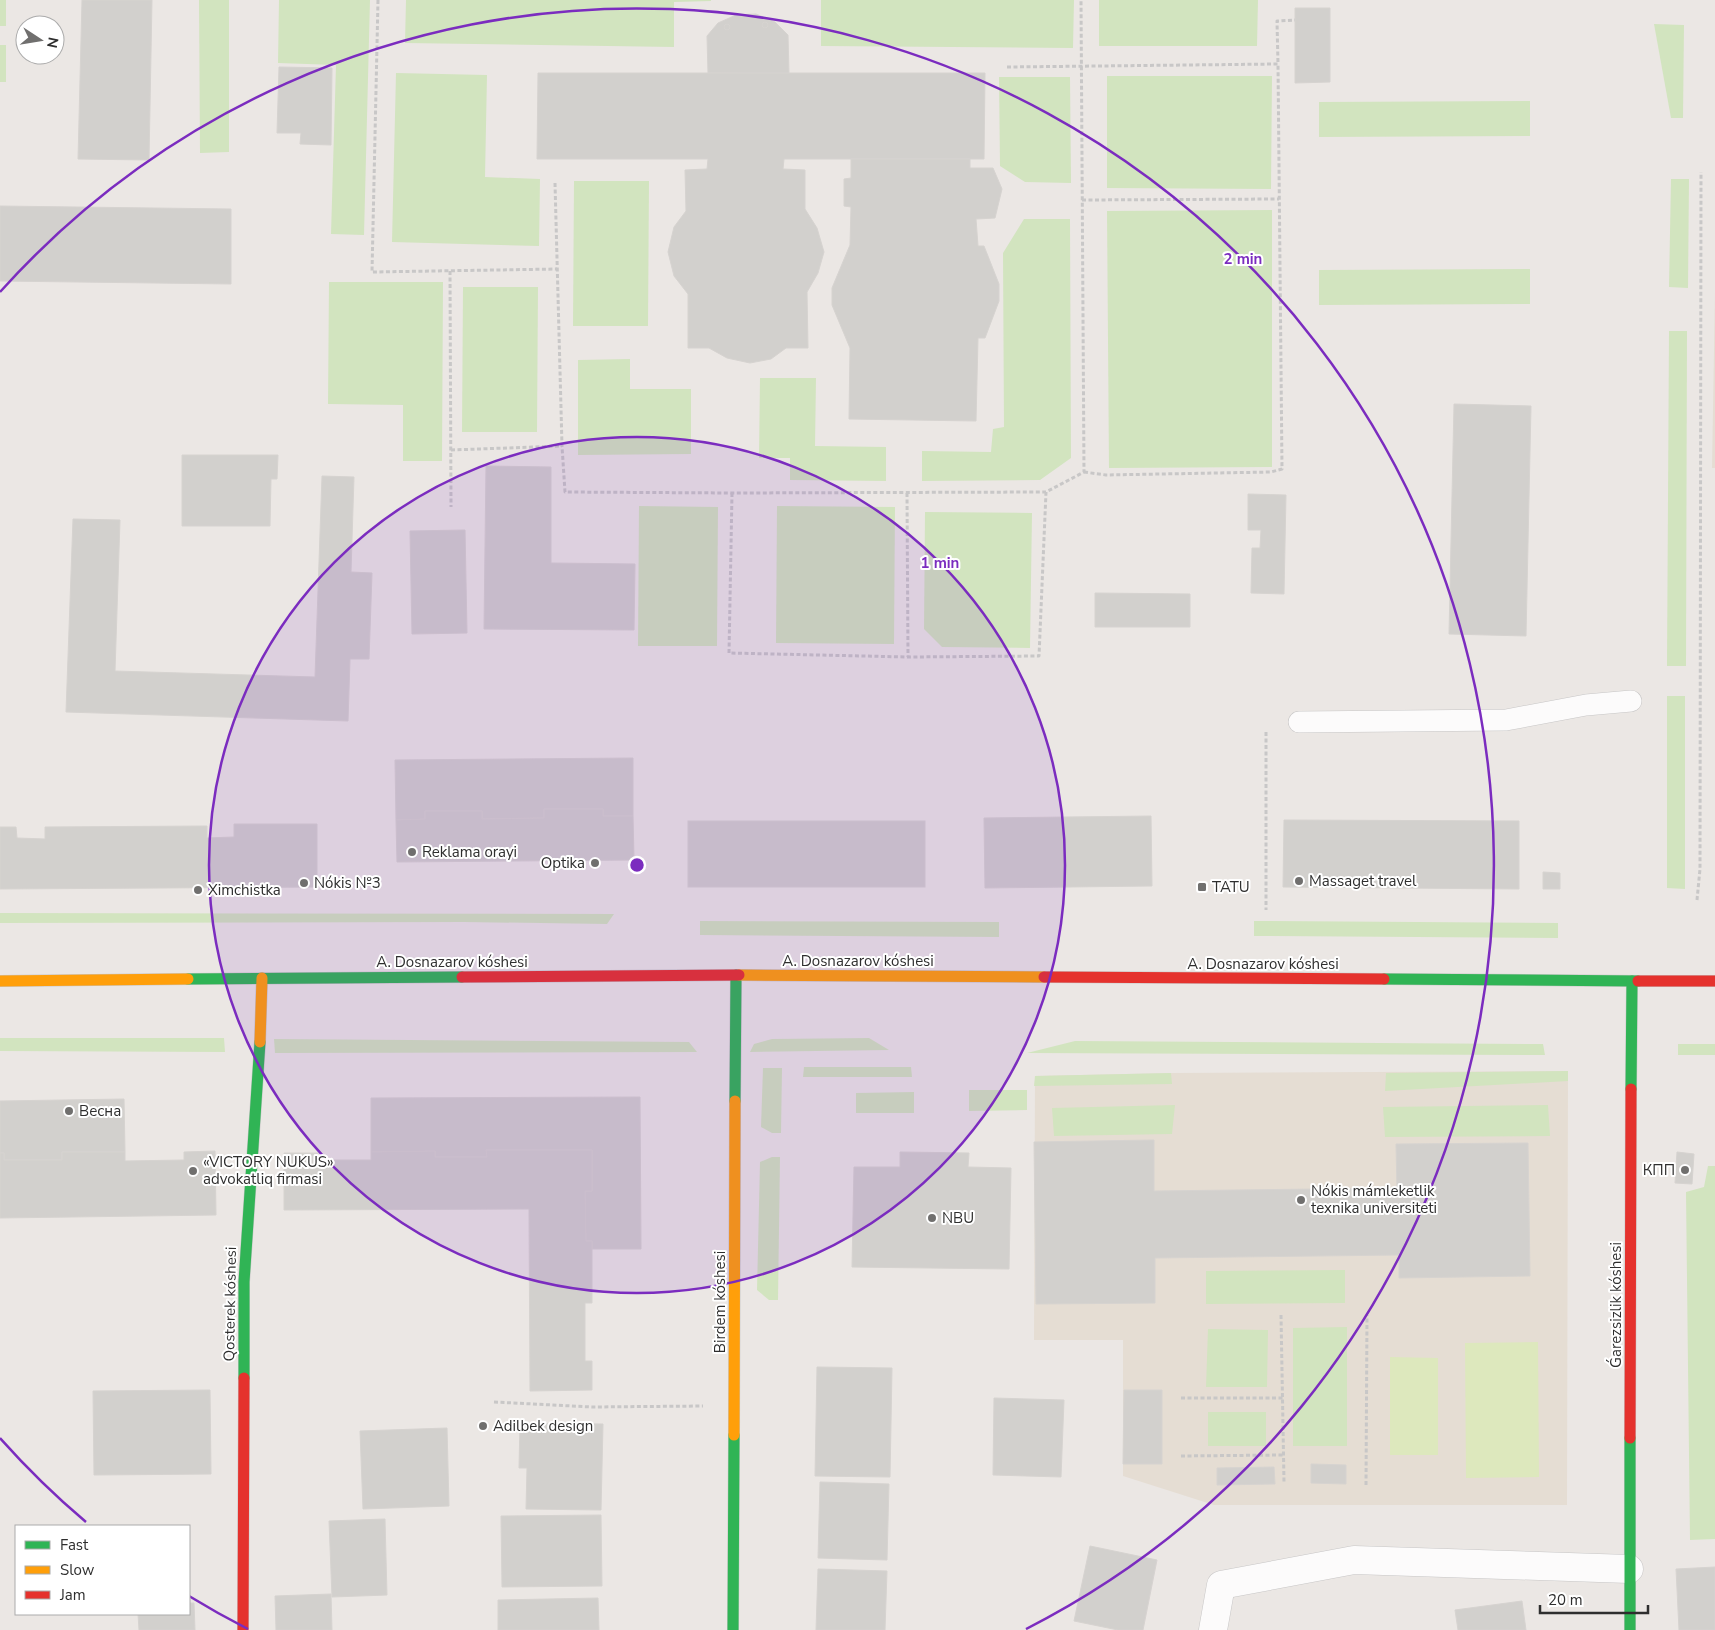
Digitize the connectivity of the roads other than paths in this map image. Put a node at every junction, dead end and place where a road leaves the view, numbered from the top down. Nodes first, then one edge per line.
1 (1631, 701) dead end
2 (1298, 722) dead end
3 (736, 975) junction
4 (262, 978) junction
5 (1632, 980) junction
6 (0, 981) edge
7 (1715, 981) edge
8 (1629, 1569) junction
9 (243, 1630) edge
10 (733, 1630) edge
11 (1213, 1630) edge
12 (1630, 1630) edge

1 - 2 lane
3 - 4 street, A. Dosnazarov kóshesi
3 - 5 street, A. Dosnazarov kóshesi
3 - 10 street, Birdem kóshesi
4 - 6 street, A. Dosnazarov kóshesi
4 - 9 street, Qosterek kóshesi
5 - 7 street, A. Dosnazarov kóshesi
5 - 8 street, Ǵarezsizlik kóshesi
8 - 11 street
8 - 12 street, Ǵarezsizlik kóshesi

